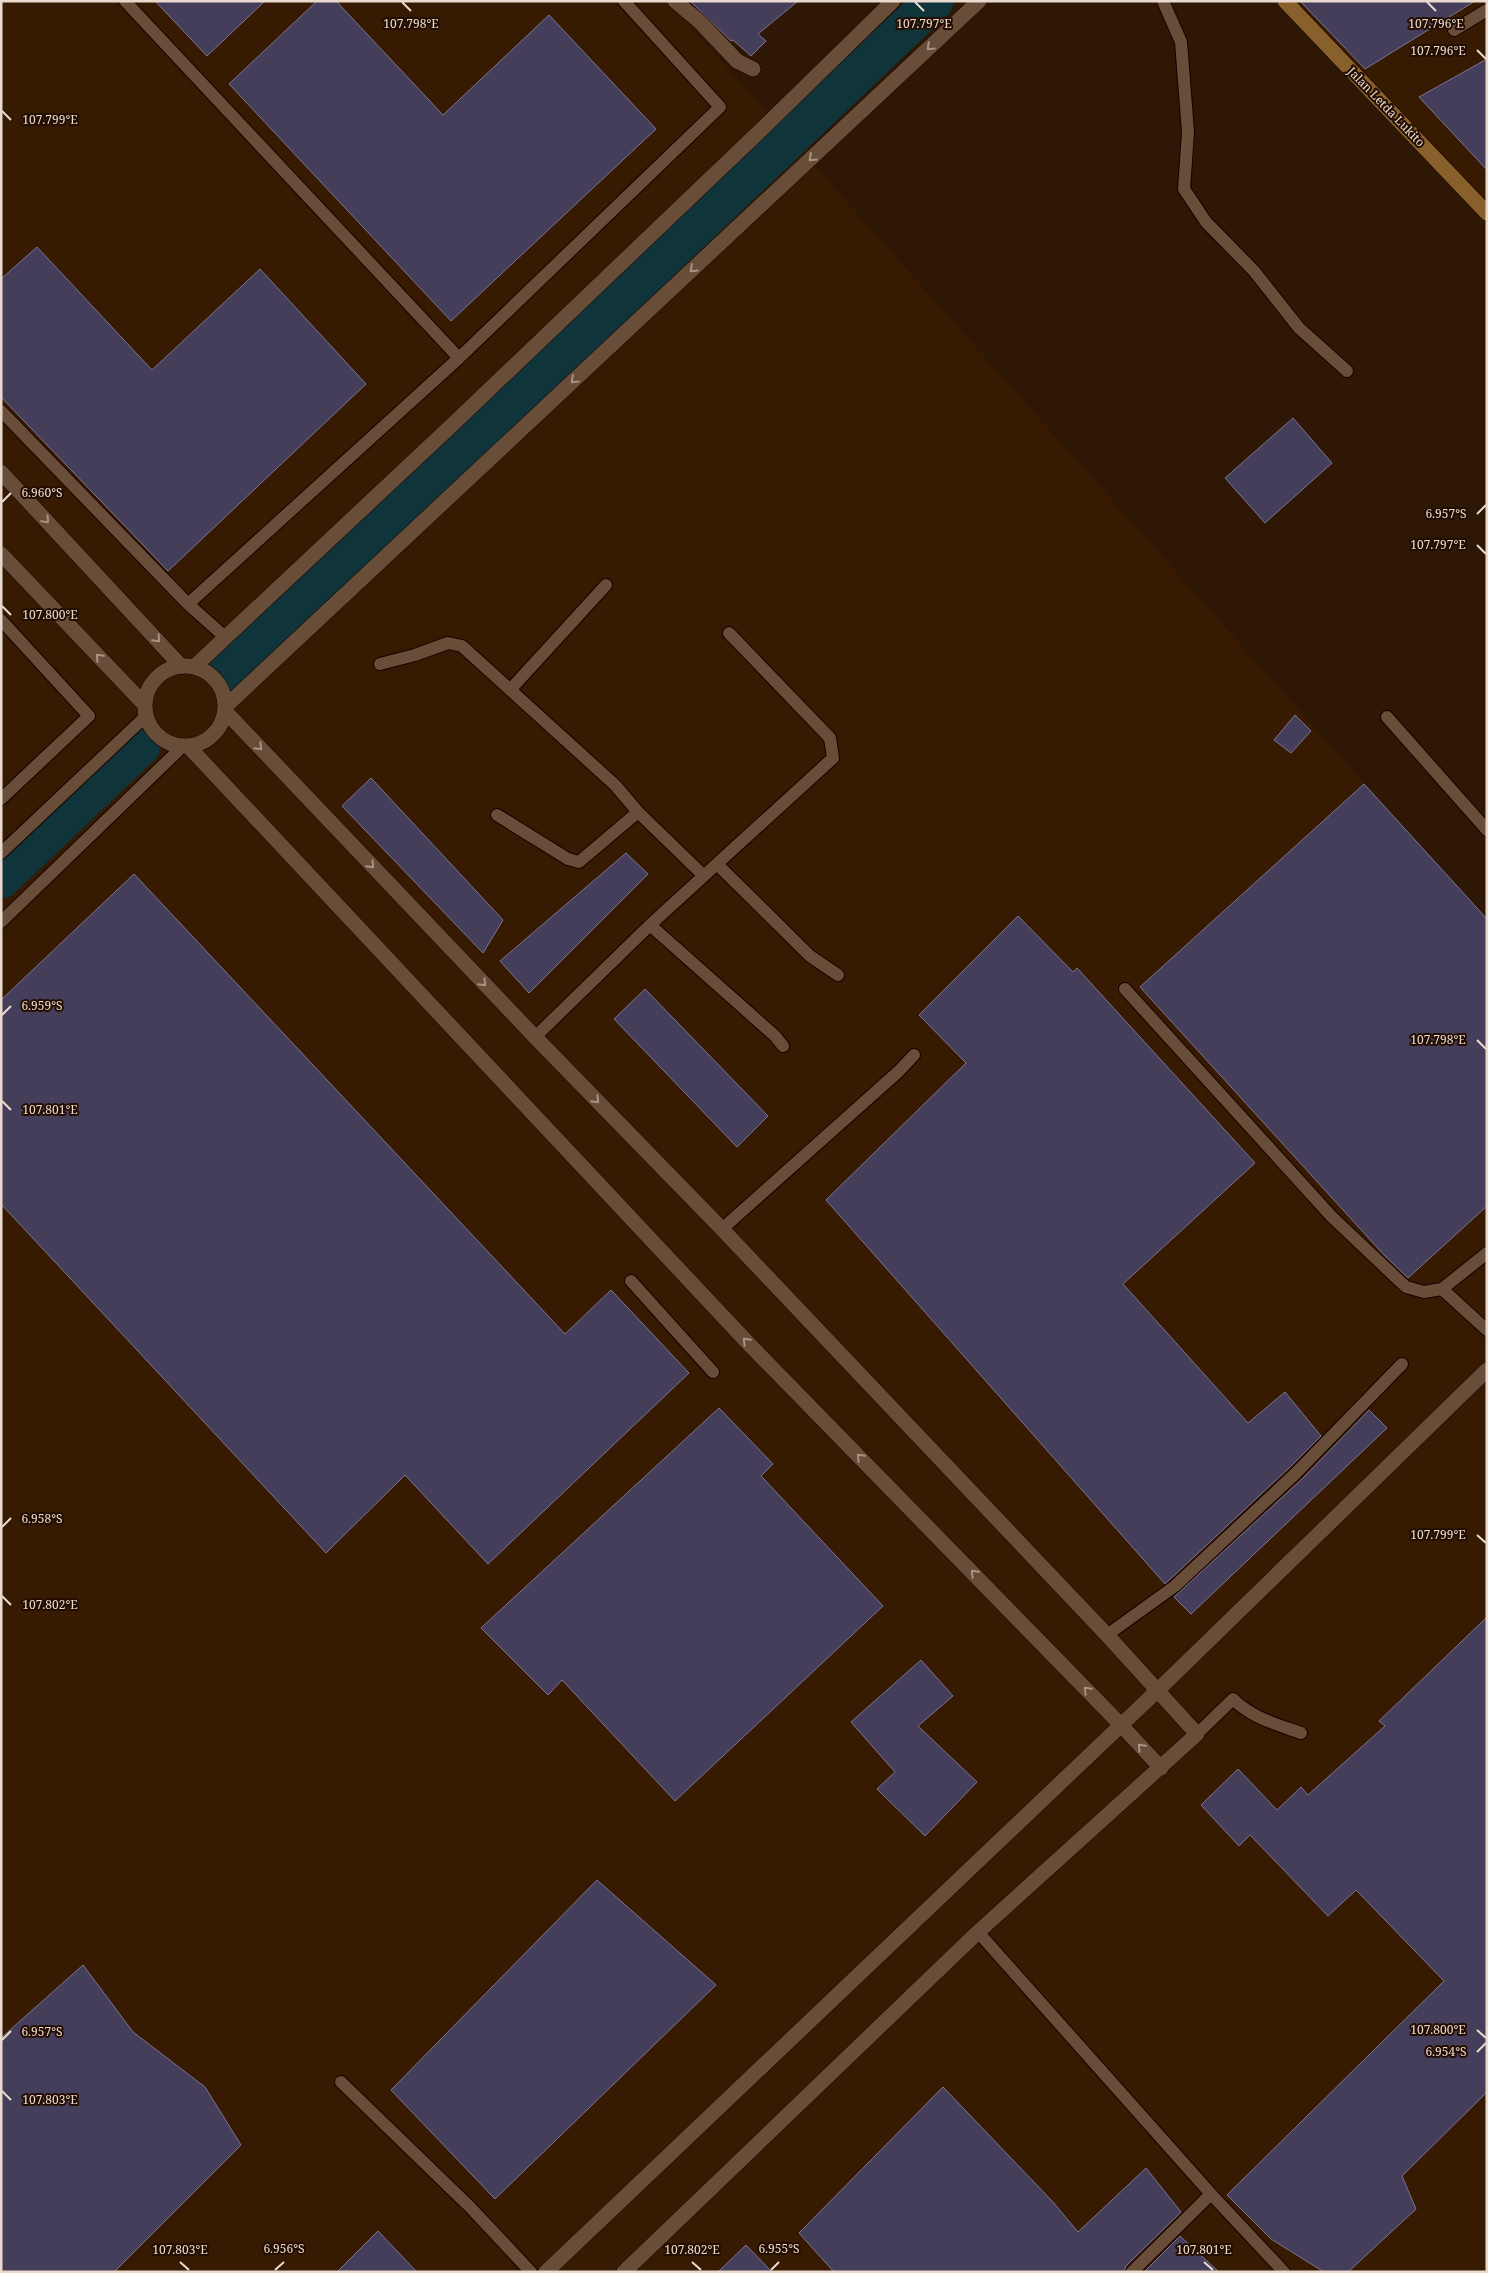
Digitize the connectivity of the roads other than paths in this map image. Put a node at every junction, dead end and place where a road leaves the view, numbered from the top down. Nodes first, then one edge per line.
1 (125, 1) edge
2 (624, 1) edge
3 (675, 1) edge
4 (893, 1) edge
5 (979, 1) edge
6 (1163, 1) edge
7 (1284, 1) edge
8 (1487, 10) edge
9 (1454, 30) dead end
10 (753, 69) dead end
11 (1487, 213) edge
12 (458, 358) junction
13 (1346, 371) dead end
14 (1, 411) edge
15 (1, 472) edge
16 (1, 554) edge
17 (606, 585) dead end
18 (188, 604) junction
19 (1, 620) edge
20 (729, 633) dead end
21 (226, 637) junction
22 (380, 664) dead end
23 (188, 666) junction
24 (510, 690) junction
25 (226, 709) junction
26 (145, 710) junction
27 (1387, 717) dead end
28 (186, 747) junction
29 (1, 800) edge
30 (638, 812) junction
31 (497, 815) dead end
32 (1487, 830) edge
33 (1, 853) edge
34 (717, 864) junction
35 (703, 875) junction
36 (1, 922) edge
37 (650, 925) junction
38 (838, 975) dead end
39 (1125, 989) dead end
40 (535, 1037) junction
41 (783, 1046) dead end
42 (914, 1055) dead end
43 (722, 1229) junction
44 (1487, 1253) edge
45 (631, 1281) dead end
46 (1442, 1289) junction
47 (1487, 1330) edge
48 (1402, 1364) dead end
49 (1487, 1370) edge
50 (713, 1372) dead end
51 (1107, 1635) junction
52 (1158, 1690) junction
53 (1121, 1725) junction
54 (1301, 1733) dead end
55 (1197, 1734) junction
56 (1161, 1768) junction
57 (978, 1932) junction
58 (341, 2082) dead end
59 (1211, 2194) junction
60 (531, 2272) edge
61 (546, 2272) edge
62 (624, 2272) edge
63 (1132, 2272) edge
64 (1284, 2272) edge

1 - 12 lane
2 - 12 lane
3 - 10 street
4 - 21 street
5 -> 25 street
6 - 13 lane
7 - 11 street, Jalan Letda Lukito
8 - 9 lane
12 - 18 lane
14 - 18 lane
15 -> 23 street
26 -> 16 street
17 - 24 lane
18 - 21 lane
19 - 29 lane
20 - 34 lane
21 - 23 street
22 - 24 lane
23 - 25 street
23 - 26 street
24 - 30 lane
25 - 28 street
25 -> 40 street
26 - 28 street
26 - 33 lane
27 - 32 lane
28 - 36 lane
53 -> 28 street
30 - 31 lane
30 - 35 lane
34 - 35 lane
34 - 38 lane
35 - 37 lane
37 - 40 lane
37 - 41 lane
39 - 46 lane
40 -> 43 street
42 - 43 lane
43 - 51 street
44 - 46 lane
45 - 50 lane
46 - 47 lane
48 - 51 lane
49 - 52 street
51 - 52 street
52 - 53 street
52 - 55 street
56 -> 53 street
53 - 61 street
54 - 55 lane
55 - 56 street
56 - 57 street
57 - 59 lane
57 - 62 street
58 - 60 lane
59 - 63 lane
59 - 64 lane

